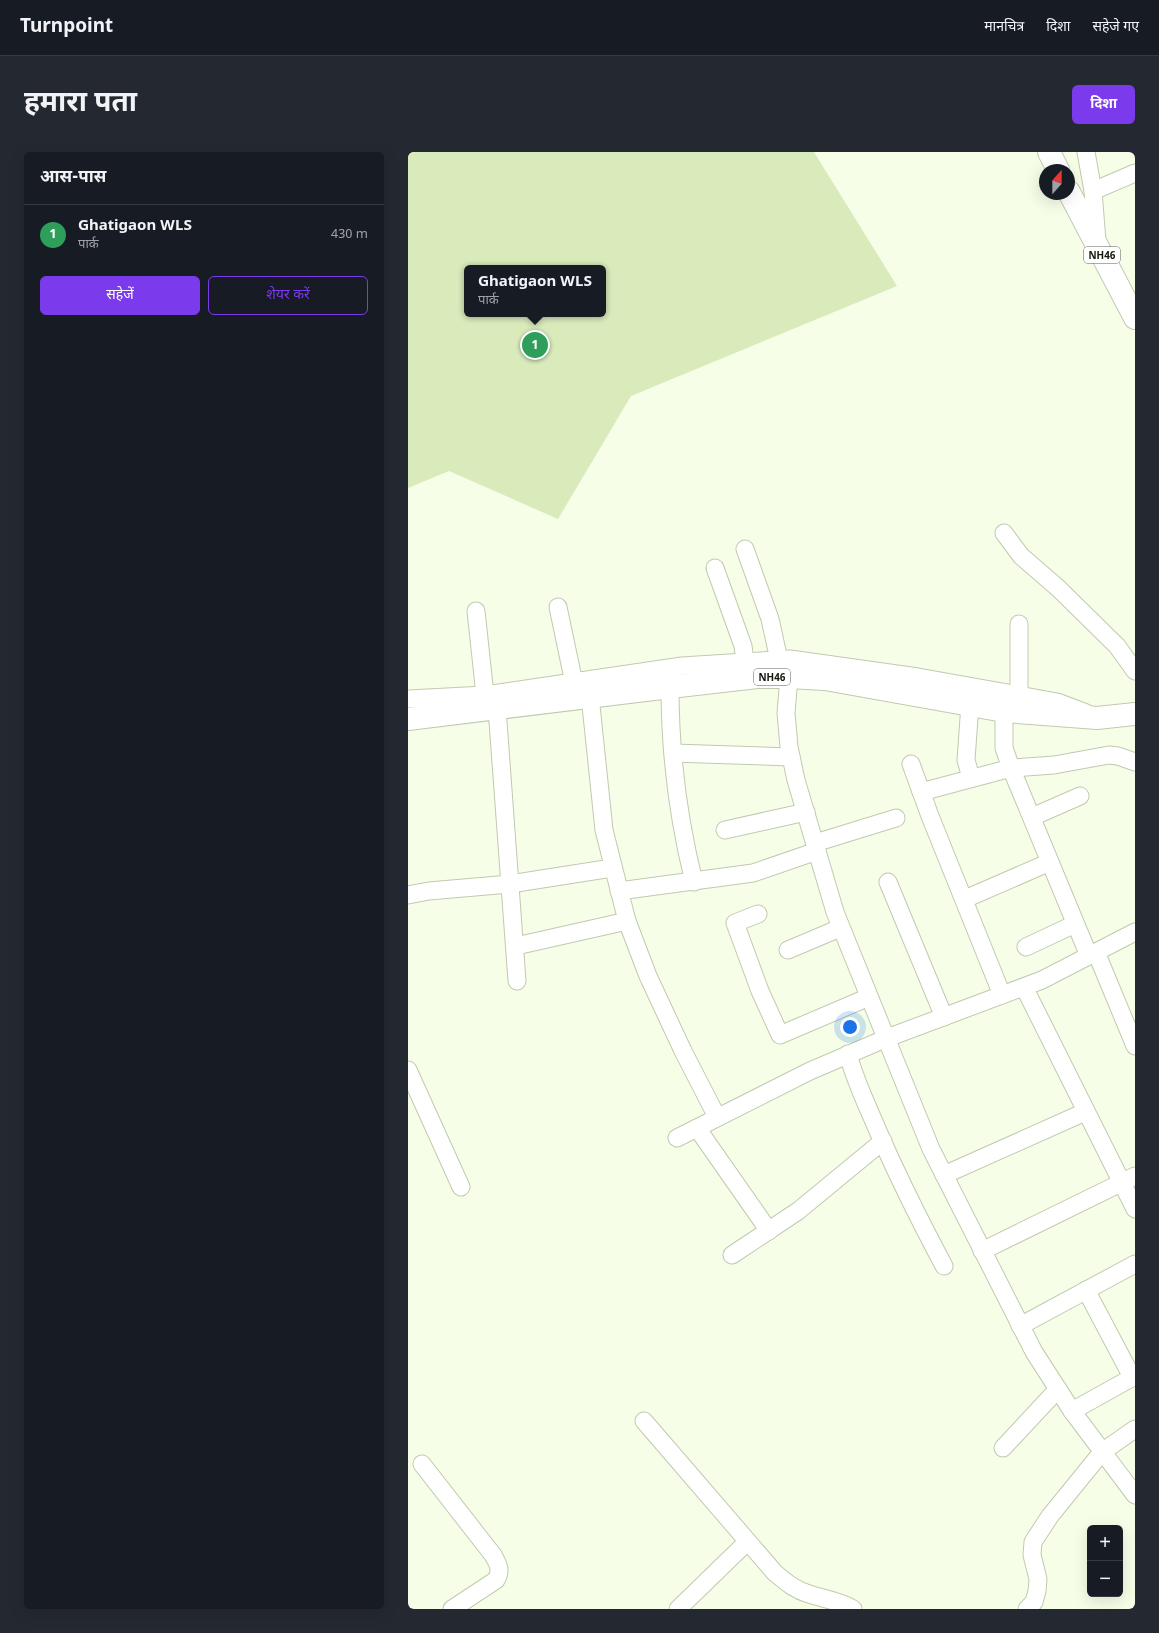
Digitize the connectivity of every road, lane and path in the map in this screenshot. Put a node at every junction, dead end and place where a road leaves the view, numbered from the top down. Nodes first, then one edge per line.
1 (1049, 152) edge
2 (1086, 152) edge
3 (1055, 164) edge
4 (1135, 173) edge
5 (1093, 191) junction
6 (1073, 200) edge
7 (1098, 248) junction
8 (1135, 318) edge
9 (1004, 533) dead end
10 (745, 548) dead end
11 (715, 568) dead end
12 (558, 607) dead end
13 (476, 612) dead end
14 (1019, 624) dead end
15 (745, 661) junction
16 (784, 668) junction
17 (1135, 671) edge
18 (670, 687) junction
19 (582, 690) junction
20 (408, 699) edge
21 (491, 701) junction
22 (1012, 703) junction
23 (970, 704) junction
24 (1135, 714) edge
25 (408, 719) edge
26 (673, 753) junction
27 (791, 757) junction
28 (1135, 762) edge
29 (911, 764) dead end
30 (1011, 768) junction
31 (971, 778) junction
32 (921, 792) junction
33 (1080, 796) dead end
34 (806, 812) junction
35 (1032, 817) junction
36 (896, 818) dead end
37 (724, 830) dead end
38 (816, 847) junction
39 (1050, 862) junction
40 (612, 868) junction
41 (694, 882) junction
42 (888, 882) dead end
43 (510, 884) junction
44 (619, 891) junction
45 (408, 895) edge
46 (965, 899) junction
47 (758, 914) dead end
48 (627, 921) junction
49 (1075, 924) junction
50 (840, 928) junction
51 (1135, 932) edge
52 (516, 946) junction
53 (1026, 947) dead end
54 (788, 950) dead end
55 (1092, 954) junction
56 (517, 981) dead end
57 (1024, 987) junction
58 (1002, 995) junction
59 (869, 997) junction
60 (944, 1017) junction
61 (887, 1038) junction
62 (1135, 1046) edge
63 (848, 1054) junction
64 (408, 1070) edge
65 (1085, 1112) junction
66 (717, 1117) junction
67 (697, 1128) junction
68 (677, 1138) dead end
69 (883, 1141) junction
70 (944, 1174) junction
71 (1128, 1179) edge
72 (461, 1187) dead end
73 (1135, 1209) edge
74 (769, 1231) junction
75 (982, 1251) junction
76 (732, 1255) dead end
77 (944, 1266) dead end
78 (1133, 1270) edge
79 (1086, 1290) junction
80 (1020, 1326) junction
81 (1133, 1377) edge
82 (1058, 1389) junction
83 (1072, 1411) junction
84 (644, 1421) dead end
85 (1135, 1429) edge
86 (1003, 1448) dead end
87 (1102, 1452) junction
88 (422, 1464) dead end
89 (1135, 1495) edge
90 (747, 1542) junction
91 (452, 1609) edge
92 (678, 1609) edge
93 (853, 1609) edge
94 (1027, 1609) edge

1 - 3 highway
2 - 5 street
4 - 5 street
5 - 7 street
6 - 7 highway, NH46
7 - 8 highway, NH46
9 - 17 street
10 - 16 street
11 - 15 street
12 - 19 street
13 - 21 street
14 - 22 street
15 - 16 street
15 - 19 street
16 - 18 highway, NH46
16 - 22 street
16 - 23 highway, NH46
16 - 27 street
18 - 19 highway, NH46
18 - 26 street
19 - 21 highway, NH46
19 - 40 street
20 - 21 street
21 - 25 highway, NH46
21 - 43 street
22 - 23 highway, NH46
22 - 24 highway, NH46
22 - 30 street
23 - 31 street
26 - 27 street
26 - 41 street
27 - 34 street
28 - 30 street
29 - 32 street
30 - 31 street
30 - 35 street
31 - 32 street
32 - 46 street
33 - 35 street
34 - 37 street
34 - 38 street
35 - 39 street
36 - 38 street
38 - 41 street
38 - 50 street
39 - 46 street
39 - 49 street
40 - 43 street
40 - 44 street
41 - 44 street
42 - 60 street
43 - 45 street
43 - 52 street
44 - 48 street
46 - 58 street
47 - 59 street
48 - 52 street
48 - 66 street
49 - 53 street
49 - 55 street
50 - 54 street
50 - 59 street
51 - 55 street
52 - 56 street
55 - 57 street
55 - 62 street
57 - 58 street
57 - 65 street
58 - 60 street
59 - 61 street
60 - 61 street
61 - 63 street
61 - 70 street
63 - 66 street
63 - 69 street
64 - 72 street
65 - 70 street
65 - 71 street
66 - 67 street
67 - 68 street
67 - 74 street
69 - 74 street
69 - 77 street
70 - 75 street
71 - 73 street
71 - 75 street
74 - 76 street
75 - 80 street
78 - 79 street
79 - 80 street
79 - 81 street
80 - 82 street
81 - 83 street
82 - 83 street
82 - 86 street
83 - 87 street
84 - 90 street
85 - 87 street
87 - 89 street
87 - 94 street
88 - 91 street
90 - 92 street
90 - 93 street

